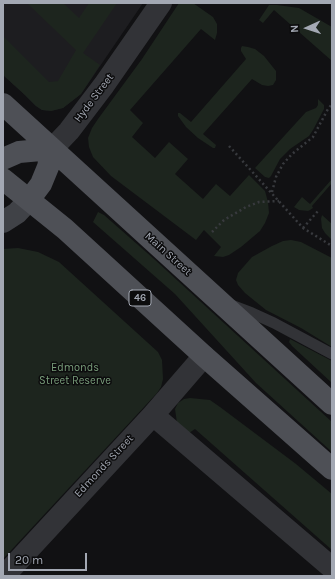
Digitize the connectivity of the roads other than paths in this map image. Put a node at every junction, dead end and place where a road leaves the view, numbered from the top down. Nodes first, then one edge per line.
1 (161, 3) edge
2 (3, 104) edge
3 (52, 149) junction
4 (3, 159) edge
5 (3, 179) edge
6 (29, 200) junction
7 (3, 222) edge
8 (221, 302) junction
9 (332, 354) edge
10 (204, 356) junction
11 (332, 404) edge
12 (153, 415) junction
13 (332, 470) edge
14 (332, 568) edge
15 (4, 576) edge

1 - 3 street, Hyde Street
2 - 3 main road, Main Street
3 - 4 main road
3 - 6 main road
3 - 8 main road, Main Street
5 - 6 main road, 46
6 - 7 street
6 - 10 main road, 46
8 - 9 lane
8 - 11 main road, Main Street
10 - 12 street, Edmonds Street
10 - 13 main road, 46
12 - 14 street
12 - 15 street, Edmonds Street

